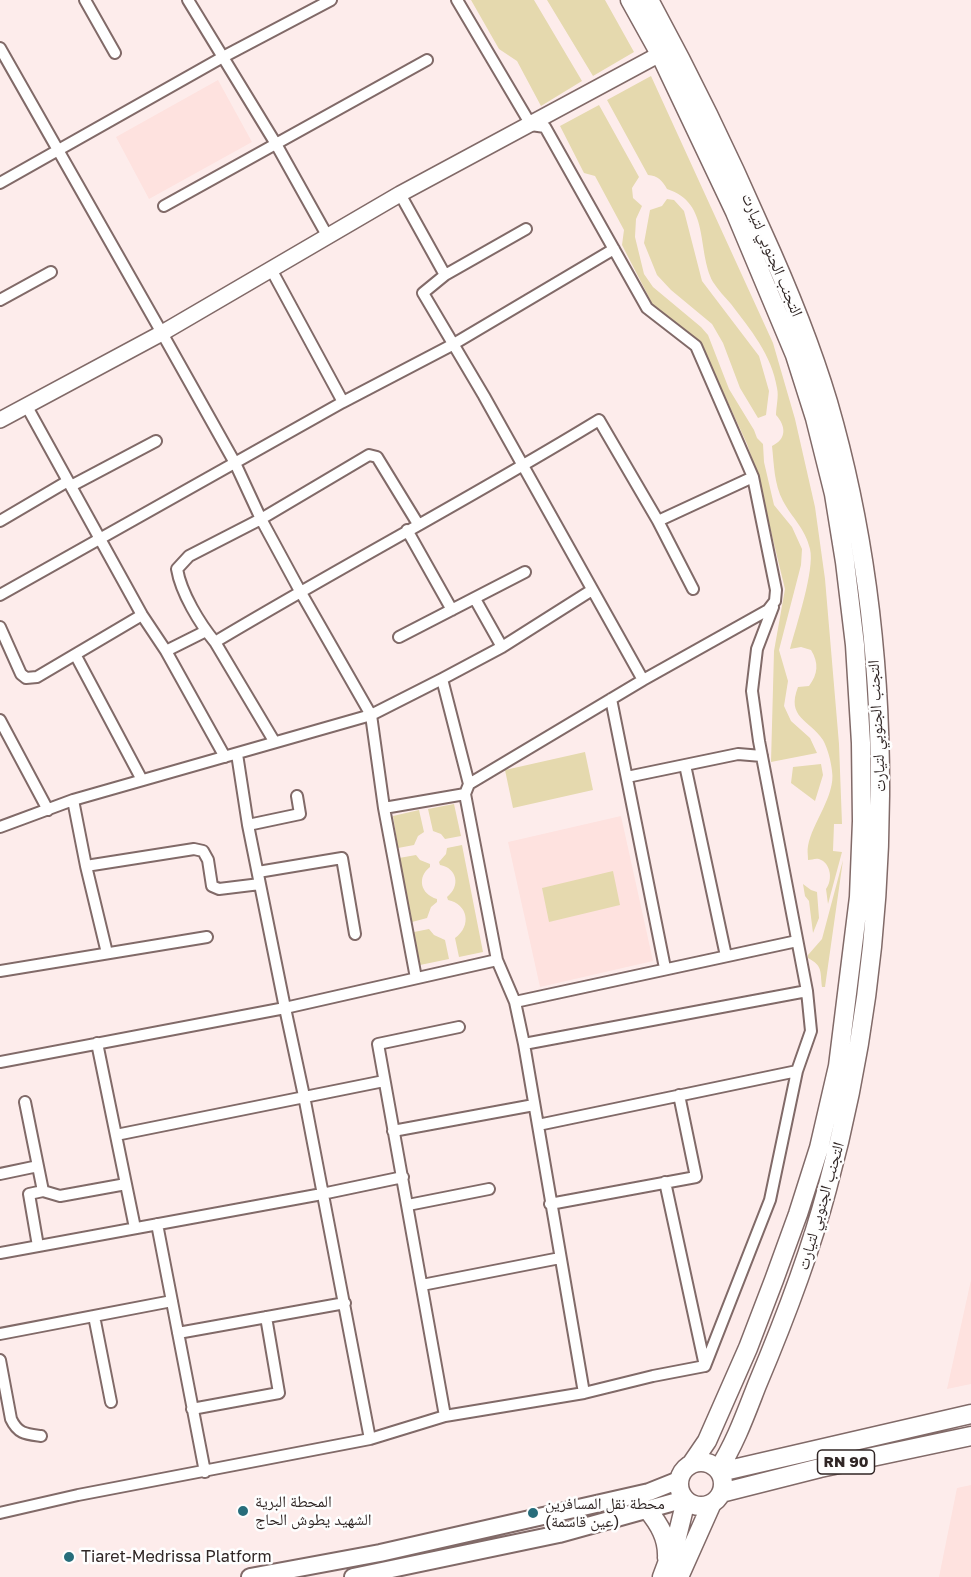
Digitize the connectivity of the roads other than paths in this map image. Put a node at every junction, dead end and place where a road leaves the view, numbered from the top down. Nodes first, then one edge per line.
1 (85, 0) edge
2 (188, 0) edge
3 (332, 0) edge
4 (457, 0) edge
5 (630, 0) edge
6 (649, 0) edge
7 (0, 48) edge
8 (115, 53) dead end
9 (660, 54) junction
10 (223, 57) junction
11 (427, 60) dead end
12 (531, 125) junction
13 (276, 144) junction
14 (58, 152) junction
15 (0, 183) edge
16 (400, 194) junction
17 (164, 206) dead end
18 (526, 229) dead end
19 (328, 237) junction
20 (614, 249) junction
21 (272, 271) junction
22 (51, 272) dead end
23 (445, 275) junction
24 (0, 300) edge
25 (162, 333) junction
26 (452, 345) junction
27 (343, 402) junction
28 (26, 405) junction
29 (0, 420) edge
30 (156, 441) dead end
31 (235, 463) junction
32 (522, 466) junction
33 (753, 477) junction
34 (70, 483) junction
35 (261, 519) junction
36 (0, 521) edge
37 (657, 521) junction
38 (418, 524) junction
39 (406, 530) junction
40 (101, 538) junction
41 (525, 572) dead end
42 (693, 589) dead end
43 (592, 590) junction
44 (300, 591) junction
45 (0, 595) edge
46 (475, 599) junction
47 (775, 601) junction
48 (452, 610) junction
49 (142, 615) junction
50 (0, 627) edge
51 (206, 631) junction
52 (399, 637) dead end
53 (215, 642) junction
54 (502, 647) junction
55 (165, 651) junction
56 (76, 656) junction
57 (442, 679) junction
58 (643, 680) junction
59 (611, 699) junction
60 (371, 715) junction
61 (0, 720) edge
62 (274, 741) junction
63 (237, 754) junction
64 (762, 756) junction
65 (225, 757) junction
66 (685, 765) junction
67 (627, 777) junction
68 (142, 780) junction
69 (467, 789) junction
70 (297, 796) dead end
71 (73, 800) junction
72 (384, 808) junction
73 (48, 810) junction
74 (248, 825) junction
75 (0, 826) edge
76 (86, 866) junction
77 (258, 872) junction
78 (260, 884) junction
79 (355, 934) dead end
80 (207, 937) dead end
81 (797, 941) junction
82 (107, 953) junction
83 (726, 956) junction
84 (497, 960) junction
85 (665, 968) junction
86 (0, 971) edge
87 (416, 978) junction
88 (807, 991) junction
89 (515, 1002) junction
90 (285, 1008) junction
91 (459, 1027) dead end
92 (97, 1043) junction
93 (524, 1044) junction
94 (0, 1062) edge
95 (796, 1071) junction
96 (384, 1081) junction
97 (679, 1095) junction
98 (304, 1096) junction
99 (25, 1102) dead end
100 (534, 1105) junction
101 (538, 1125) junction
102 (393, 1131) junction
103 (116, 1136) junction
104 (38, 1166) junction
105 (0, 1174) edge
106 (403, 1177) junction
107 (665, 1182) junction
108 (126, 1184) junction
109 (489, 1189) dead end
110 (43, 1191) junction
111 (322, 1194) junction
112 (550, 1204) junction
113 (408, 1205) junction
114 (157, 1224) junction
115 (135, 1228) junction
116 (38, 1246) junction
117 (0, 1253) edge
118 (560, 1258) junction
119 (422, 1285) junction
120 (172, 1301) junction
121 (345, 1303) junction
122 (94, 1316) junction
123 (266, 1317) junction
124 (178, 1333) junction
125 (0, 1334) edge
126 (0, 1360) edge
127 (705, 1366) junction
128 (584, 1393) junction
129 (111, 1402) dead end
130 (192, 1409) junction
131 (745, 1414) junction
132 (971, 1414) edge
133 (445, 1416) junction
134 (41, 1436) dead end
135 (971, 1436) edge
136 (370, 1439) junction
137 (776, 1459) junction
138 (692, 1463) junction
139 (719, 1471) junction
140 (206, 1472) junction
141 (679, 1480) junction
142 (717, 1498) junction
143 (686, 1499) junction
144 (647, 1509) junction
145 (0, 1513) edge
146 (669, 1572) edge
147 (386, 1574) edge
148 (250, 1577) edge
149 (353, 1577) edge

1 - 8 street
2 - 10 street
3 - 10 street
4 - 12 street
5 - 9 highway, التجنب الجنوبي لتيارت
6 - 131 highway, التجنب الجنوبي لتيارت
7 - 14 street
9 - 12 street
9 - 138 highway, التجنب الجنوبي لتيارت
10 - 13 street
10 - 14 street
11 - 13 street
12 - 16 street
12 - 20 street
13 - 17 street
13 - 19 street
14 - 15 street
14 - 25 street
16 - 19 street
16 - 23 street
18 - 23 street
19 - 21 street
20 - 26 street
20 - 33 street
21 - 25 street
21 - 27 street
22 - 24 street
23 - 26 street
25 - 28 street
25 - 31 street
26 - 27 street
26 - 32 street
27 - 31 street
28 - 29 street
28 - 34 street
30 - 34 street
31 - 35 street
31 - 40 street
32 - 37 street
32 - 38 street
32 - 43 street
33 - 37 street
33 - 47 street
34 - 36 street
34 - 40 street
35 - 38 street
35 - 44 street
35 - 51 street
37 - 42 street
38 - 39 street
39 - 44 street
39 - 48 street
40 - 45 street
40 - 49 street
41 - 46 street
43 - 54 street
43 - 58 street
44 - 53 street
44 - 60 street
46 - 48 street
46 - 54 street
47 - 58 street
47 - 64 street
48 - 52 street
49 - 55 street
49 - 56 street
50 - 56 street
51 - 53 street
51 - 55 street
53 - 62 street
54 - 57 street
55 - 65 street
56 - 68 street
57 - 60 street
57 - 69 street
58 - 59 street
59 - 67 street
59 - 69 street
60 - 62 street
60 - 72 street
61 - 73 street
62 - 63 street
63 - 65 street
63 - 74 street
64 - 66 street
64 - 81 street
65 - 68 street
66 - 67 street
66 - 83 street
67 - 85 street
68 - 71 street
69 - 72 street
69 - 84 street
70 - 74 street
71 - 73 street
71 - 76 street
72 - 87 street
73 - 75 street
74 - 77 street
76 - 78 street
76 - 82 street
77 - 78 street
77 - 79 street
78 - 90 street
80 - 82 street
81 - 83 street
81 - 88 street
82 - 86 street
83 - 85 street
84 - 87 street
84 - 89 street
85 - 89 street
87 - 90 street
88 - 93 street
88 - 95 street
89 - 93 street
90 - 92 street
90 - 98 street
91 - 96 street
92 - 94 street
92 - 103 street
93 - 100 street
95 - 97 street
95 - 127 street
96 - 98 street
96 - 102 street
97 - 101 street
97 - 107 street
98 - 103 street
98 - 111 street
99 - 104 street
100 - 101 street
100 - 102 street
101 - 112 street
102 - 106 street
103 - 108 street
104 - 105 street
104 - 110 street
106 - 111 street
106 - 113 street
107 - 112 street
107 - 127 street
108 - 110 street
108 - 115 street
109 - 113 street
110 - 116 street
111 - 114 street
111 - 121 street
112 - 118 street
113 - 119 street
114 - 115 street
114 - 120 street
115 - 116 street
116 - 117 street
118 - 119 street
118 - 128 street
119 - 133 street
120 - 122 street
120 - 124 street
121 - 123 street
121 - 136 street
122 - 125 street
122 - 129 street
123 - 124 street
123 - 130 street
124 - 130 street
126 - 134 street
127 - 128 street
128 - 133 street
130 - 140 street
131 - 137 highway
131 - 139 highway, التجنب الجنوبي لتيارت
132 - 137 highway, RN 90
133 - 136 street
135 - 142 highway, RN 90
136 - 140 street
137 - 139 highway, RN 90
138 - 139 highway
138 - 141 highway
139 - 142 highway
140 - 145 street
141 - 143 highway
141 - 148 main road
142 - 143 highway
142 - 146 highway
143 - 144 main road
143 - 146 highway
144 - 146 highway
144 - 147 main road
147 - 149 main road

